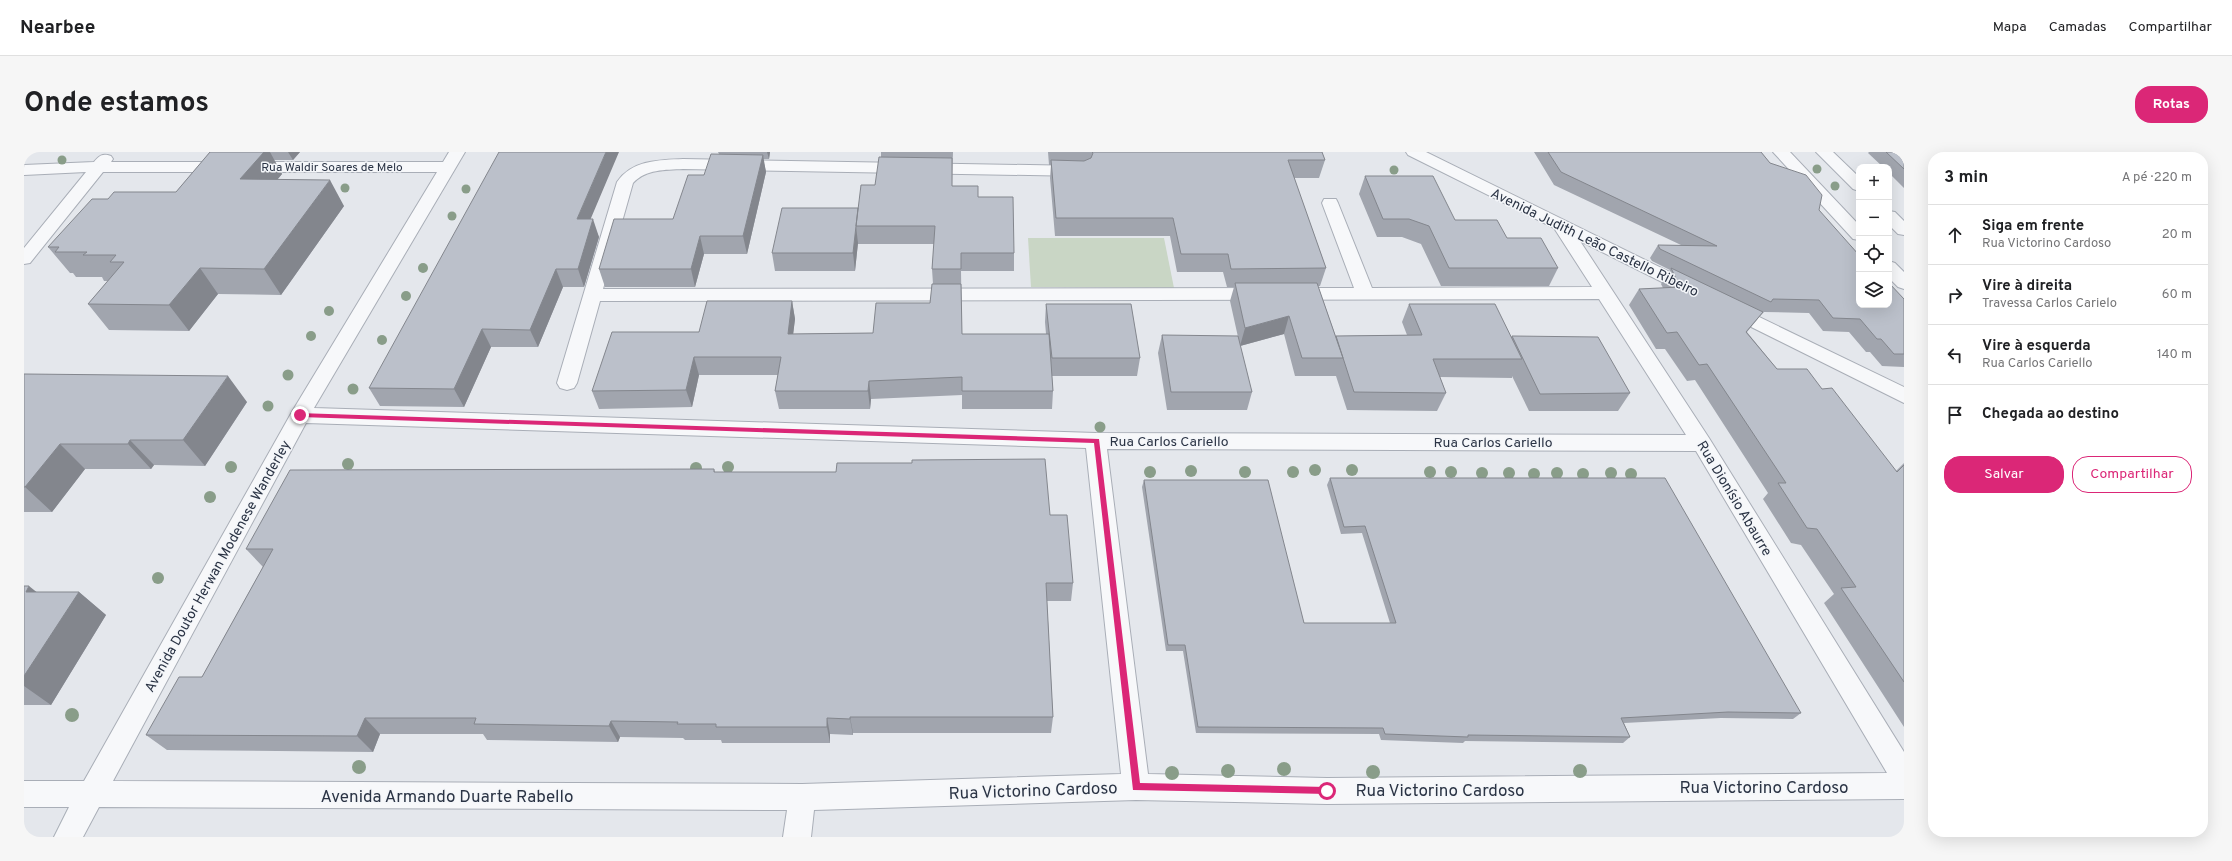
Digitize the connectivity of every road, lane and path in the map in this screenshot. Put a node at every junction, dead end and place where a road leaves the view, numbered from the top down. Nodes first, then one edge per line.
1 (109, 152) edge
2 (1414, 152) edge
3 (1781, 152) edge
4 (1824, 152) edge
5 (453, 160) edge
6 (99, 167) junction
7 (24, 170) edge
8 (1082, 172) edge
9 (1856, 183) edge
10 (1330, 203) dead end
11 (1892, 219) edge
12 (1560, 224) junction
13 (1904, 230) edge
14 (1856, 232) edge
15 (24, 259) edge
16 (1892, 270) edge
17 (1904, 283) edge
18 (1365, 292) junction
19 (1605, 292) junction
20 (592, 295) junction
21 (567, 383) dead end
22 (1904, 396) edge
23 (300, 415) junction
24 (1096, 441) junction
25 (1702, 443) junction
26 (1904, 776) edge
27 (1904, 786) edge
28 (1136, 787) junction
29 (24, 794) edge
30 (91, 796) junction
31 (802, 797) junction
32 (68, 837) edge
33 (797, 837) edge

1 - 6 street
2 - 12 street, Avenida Judith Leão Castello Ribeiro
3 - 14 street
4 - 9 street
5 - 6 street, Rua Waldir Soares de Melo
5 - 23 street, Avenida Doutor Herwan Modenese Wanderley
6 - 7 street, Rua Waldir Soares de Melo
6 - 15 street
8 - 20 street
10 - 18 street
11 - 13 street
12 - 19 street, Rua Dionísio Abaurre
12 - 22 street, Avenida Judith Leão Castello Ribeiro
16 - 17 street
18 - 19 street
18 - 20 street
19 - 25 street, Rua Dionísio Abaurre
20 - 21 street
23 - 24 street, Rua Carlos Cariello
23 - 30 street, Avenida Doutor Herwan Modenese Wanderley
24 - 25 street, Rua Carlos Cariello
24 - 28 street
25 - 26 street, Rua Dionísio Abaurre
27 - 28 street, Rua Victorino Cardoso
28 - 31 street, Rua Victorino Cardoso
29 - 30 street, Avenida Armando Duarte Rabello
30 - 31 street, Avenida Armando Duarte Rabello
30 - 32 street
31 - 33 street

